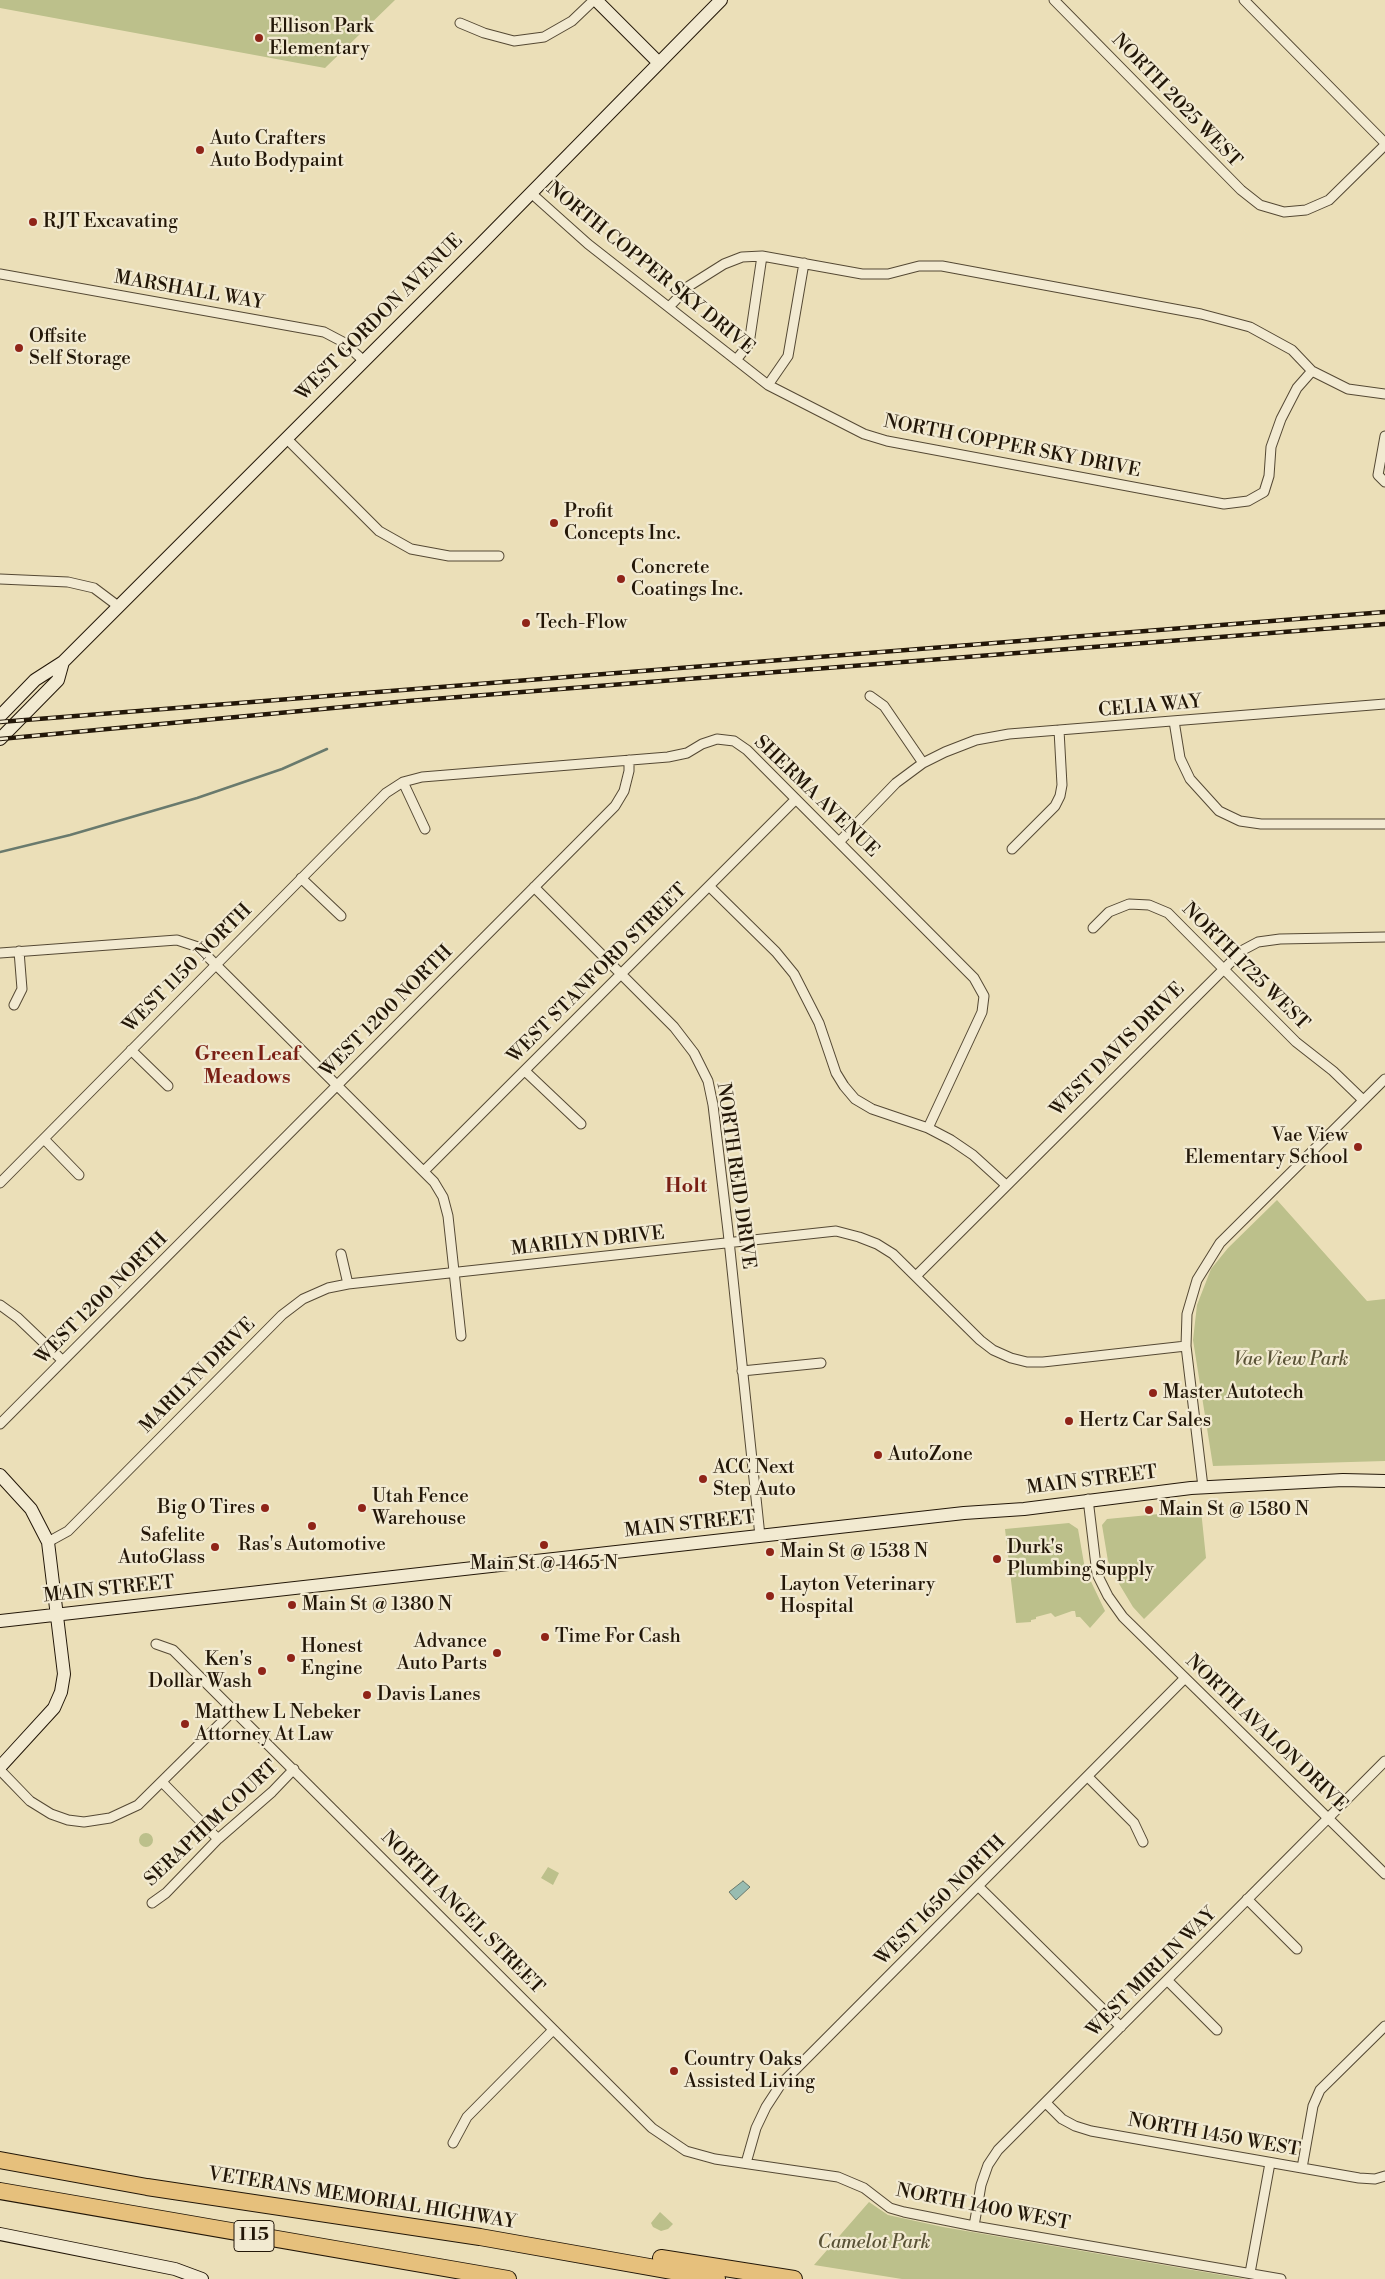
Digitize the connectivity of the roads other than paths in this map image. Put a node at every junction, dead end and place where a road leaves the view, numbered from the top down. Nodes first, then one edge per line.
1 (595, 0) edge
2 (721, 0) edge
3 (1054, 0) edge
4 (1244, 0) edge
5 (460, 23) dead end
6 (659, 63) junction
7 (1385, 144) edge
8 (531, 193) junction
9 (762, 256) junction
10 (804, 262) junction
11 (0, 274) edge
12 (670, 306) junction
13 (736, 360) junction
14 (364, 361) junction
15 (1312, 371) junction
16 (768, 385) junction
17 (1385, 394) edge
18 (1385, 436) edge
19 (286, 438) junction
20 (1382, 479) edge
21 (499, 556) dead end
22 (0, 579) edge
23 (118, 606) junction
24 (63, 662) junction
25 (870, 696) dead end
26 (1385, 704) edge
27 (0, 716) edge
28 (1174, 721) junction
29 (1059, 730) junction
30 (0, 739) edge
31 (629, 760) junction
32 (923, 763) junction
33 (403, 782) junction
34 (796, 799) junction
35 (1385, 824) edge
36 (425, 830) dead end
37 (839, 842) junction
38 (1012, 848) dead end
39 (301, 878) junction
40 (709, 886) junction
41 (534, 887) junction
42 (341, 916) dead end
43 (1093, 928) dead end
44 (1385, 937) edge
45 (19, 951) junction
46 (0, 953) edge
47 (217, 964) junction
48 (1224, 968) junction
49 (621, 975) junction
50 (14, 1005) dead end
51 (131, 1050) junction
52 (525, 1071) junction
53 (1385, 1079) edge
54 (337, 1085) junction
55 (168, 1086) dead end
56 (1363, 1100) junction
57 (581, 1124) dead end
58 (928, 1128) junction
59 (44, 1139) junction
60 (424, 1171) junction
61 (79, 1175) dead end
62 (0, 1183) edge
63 (1006, 1185) junction
64 (729, 1242) junction
65 (341, 1254) dead end
66 (455, 1274) junction
67 (916, 1276) junction
68 (348, 1284) junction
69 (0, 1305) edge
70 (461, 1336) dead end
71 (1186, 1346) junction
72 (63, 1361) junction
73 (821, 1363) dead end
74 (742, 1371) junction
75 (0, 1424) edge
76 (0, 1476) edge
77 (1385, 1481) edge
78 (1203, 1487) junction
79 (1088, 1499) junction
80 (760, 1536) junction
81 (48, 1542) junction
82 (58, 1614) junction
83 (0, 1621) edge
84 (156, 1644) dead end
85 (1185, 1678) junction
86 (234, 1710) junction
87 (1385, 1761) edge
88 (0, 1768) edge
89 (294, 1769) junction
90 (1088, 1777) junction
91 (162, 1782) junction
92 (1329, 1818) junction
93 (218, 1839) junction
94 (1143, 1842) dead end
95 (1385, 1874) edge
96 (978, 1887) junction
97 (1247, 1900) junction
98 (152, 1903) dead end
99 (1297, 1948) dead end
100 (1168, 1980) junction
101 (1385, 2026) edge
102 (1121, 2027) junction
103 (553, 2030) junction
104 (1217, 2030) dead end
105 (1046, 2103) junction
106 (453, 2143) dead end
107 (686, 2151) joint
108 (0, 2160) edge
109 (746, 2163) junction
110 (1270, 2163) junction
111 (1302, 2168) junction
112 (1385, 2176) edge
113 (0, 2191) edge
114 (974, 2226) junction
115 (0, 2234) edge
116 (480, 2237) junction
117 (1250, 2273) junction
118 (202, 2279) edge
119 (508, 2279) edge
120 (717, 2279) edge
121 (794, 2279) edge
122 (1281, 2279) edge

1 - 5 street
1 - 6 main road
2 - 6 main road, WEST GORDON AVENUE
3 - 7 street, NORTH 2025 WEST
4 - 7 street
6 - 8 main road, WEST GORDON AVENUE
8 - 12 street, NORTH COPPER SKY DRIVE
8 - 14 main road, WEST GORDON AVENUE
9 - 10 street
9 - 12 street
9 - 13 street
10 - 15 street
10 - 16 street
11 - 14 street, MARSHALL WAY
12 - 13 street, NORTH COPPER SKY DRIVE
13 - 16 street, NORTH COPPER SKY DRIVE
14 - 19 main road, WEST GORDON AVENUE
15 - 16 street, NORTH COPPER SKY DRIVE
15 - 17 street
18 - 20 street
19 - 21 street
19 - 23 main road, WEST GORDON AVENUE
22 - 23 street
23 - 24 main road, WEST GORDON AVENUE
24 - 27 main road, WEST GORDON AVENUE
24 - 30 main road, WEST GORDON AVENUE
25 - 32 street
26 - 28 street, CELIA WAY
28 - 29 street, CELIA WAY
28 - 35 street
29 - 32 street, CELIA WAY
29 - 38 street
31 - 33 street, SHERMA AVENUE
31 - 34 street, SHERMA AVENUE
31 - 41 street, WEST 1200 NORTH
32 - 37 street, CELIA WAY
33 - 36 street
33 - 39 street, WEST 1150 NORTH
34 - 37 street, SHERMA AVENUE
34 - 40 street, WEST STANFORD STREET
37 - 58 street, SHERMA AVENUE
39 - 42 street
39 - 47 street, WEST 1150 NORTH
40 - 49 street, WEST STANFORD STREET
40 - 58 street
41 - 49 street, NORTH REID DRIVE
41 - 54 street, WEST 1200 NORTH
43 - 48 street, NORTH 1725 WEST
44 - 48 street, WEST DAVIS DRIVE
45 - 46 street
45 - 47 street
45 - 50 street
47 - 51 street, WEST 1150 NORTH
47 - 54 street
48 - 56 street, NORTH 1725 WEST
48 - 63 street, WEST DAVIS DRIVE
49 - 52 street, WEST STANFORD STREET
49 - 64 street, NORTH REID DRIVE
51 - 55 street
51 - 59 street, WEST 1150 NORTH
52 - 57 street
52 - 60 street, WEST STANFORD STREET
53 - 56 street
54 - 60 street
54 - 72 street, WEST 1200 NORTH
56 - 71 street
58 - 63 street
59 - 61 street
59 - 62 street, WEST 1150 NORTH
60 - 66 street
63 - 67 street, WEST DAVIS DRIVE
64 - 66 street, MARILYN DRIVE
64 - 67 street, MARILYN DRIVE
64 - 74 street, NORTH REID DRIVE
65 - 68 street
66 - 68 street, MARILYN DRIVE
66 - 70 street
67 - 71 street, MARILYN DRIVE
68 - 81 street, MARILYN DRIVE
69 - 72 street
71 - 78 street
72 - 75 street, WEST 1200 NORTH
73 - 74 street
74 - 80 street, NORTH REID DRIVE
76 - 81 main road
77 - 78 main road, MAIN STREET
78 - 79 main road, MAIN STREET
79 - 80 main road, MAIN STREET
79 - 85 street, NORTH AVALON DRIVE
80 - 82 main road, MAIN STREET
81 - 82 main road
82 - 83 main road, MAIN STREET
82 - 88 main road
84 - 86 street, NORTH ANGEL STREET
85 - 90 street, WEST 1650 NORTH
85 - 92 street, NORTH AVALON DRIVE
86 - 89 street, NORTH ANGEL STREET
86 - 91 street
87 - 92 street, WEST MIRLIN WAY
88 - 91 street
89 - 93 street, SERAPHIM COURT
89 - 103 street, NORTH ANGEL STREET
90 - 94 street
90 - 96 street, WEST 1650 NORTH
91 - 93 street
92 - 95 street, NORTH AVALON DRIVE
92 - 97 street, WEST MIRLIN WAY
93 - 98 street, SERAPHIM COURT
96 - 102 street
96 - 109 street, WEST 1650 NORTH
97 - 99 street
97 - 100 street, WEST MIRLIN WAY
100 - 102 street, WEST MIRLIN WAY
100 - 104 street
101 - 111 street
102 - 105 street, WEST MIRLIN WAY
103 - 106 street
103 - 107 street, NORTH ANGEL STREET
105 - 110 street, NORTH 1450 WEST
105 - 114 street, WEST MIRLIN WAY
107 - 109 street, NORTH 1400 WEST
108 - 116 highway, VETERANS MEMORIAL HIGHWAY / I 15
109 - 114 street, NORTH 1400 WEST
110 - 111 street, NORTH 1450 WEST
110 - 117 street
111 - 112 street, NORTH 1450 WEST
113 - 119 highway, I 15
114 - 117 street, NORTH 1400 WEST
115 - 118 main road
116 - 120 highway, VETERANS MEMORIAL HIGHWAY / I 15
116 - 121 highway
117 - 122 street, NORTH 1400 WEST

